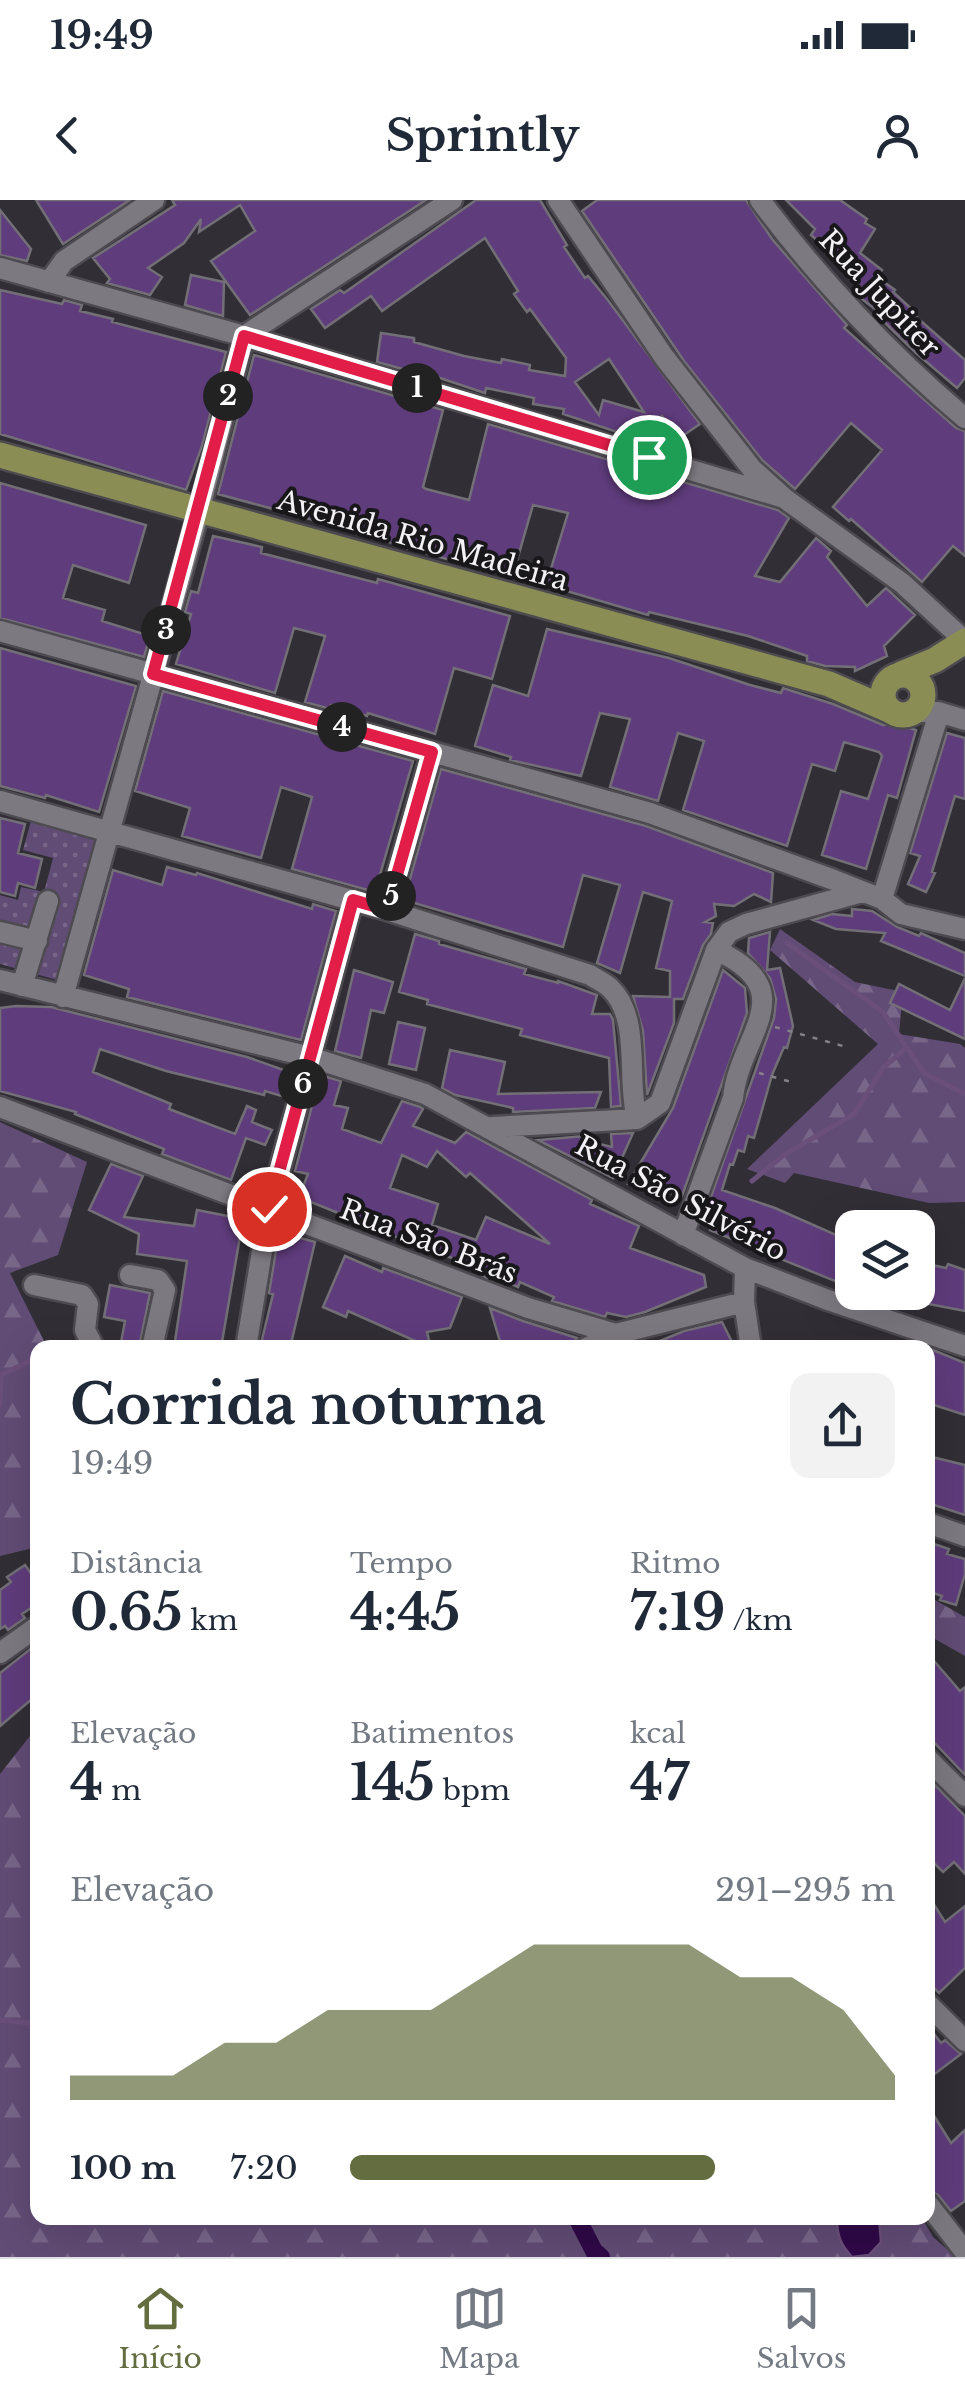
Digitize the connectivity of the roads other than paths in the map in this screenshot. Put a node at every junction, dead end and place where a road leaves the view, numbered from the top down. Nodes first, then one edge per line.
1 (154, 200) edge
2 (452, 200) edge
3 (558, 200) edge
4 (760, 200) edge
5 (0, 268) edge
6 (50, 282) junction
7 (244, 336) junction
8 (965, 418) edge
9 (0, 455) edge
10 (784, 498) junction
11 (200, 508) junction
12 (0, 631) edge
13 (961, 643) edge
14 (153, 674) junction
15 (914, 698) junction
16 (965, 720) edge
17 (432, 752) junction
18 (0, 801) edge
19 (107, 830) junction
20 (872, 896) junction
21 (353, 900) junction
22 (48, 901) dead end
23 (387, 910) junction
24 (965, 928) edge
25 (0, 932) edge
26 (37, 941) junction
27 (716, 950) junction
28 (0, 980) edge
29 (31, 988) junction
30 (0, 995) edge
31 (63, 996) junction
32 (310, 1057) junction
33 (0, 1107) edge
34 (637, 1119) junction
35 (490, 1127) junction
36 (269, 1209) junction
37 (683, 1235) junction
38 (745, 1268) junction
39 (130, 1275) dead end
40 (34, 1285) dead end
41 (744, 1302) junction
42 (616, 1334) junction
43 (90, 1340) edge
44 (154, 1340) edge
45 (247, 1340) edge
46 (603, 1340) edge
47 (750, 1340) edge
48 (965, 1346) edge
49 (935, 1525) edge
50 (965, 1536) edge
51 (30, 1632) edge
52 (0, 1654) edge
53 (935, 1766) edge
54 (965, 1796) edge
55 (935, 2011) edge
56 (965, 2042) edge
57 (935, 2213) edge
58 (965, 2252) edge

1 - 6 street
2 - 7 street
3 - 10 street
4 - 8 street, Rua Jupiter
5 - 6 street
6 - 7 street
7 - 10 street
7 - 11 street
9 - 11 main road, Avenida Rio Madeira
10 - 13 street
11 - 14 street
11 - 15 main road, Avenida Rio Madeira
12 - 14 street
13 - 15 main road
14 - 17 street
14 - 19 street
15 - 16 street
15 - 20 street
17 - 20 street
17 - 23 street
18 - 19 street
19 - 21 street
19 - 31 street
20 - 24 street
20 - 27 street
21 - 23 street
21 - 32 street
22 - 26 street
23 - 34 street
25 - 26 street
26 - 29 street
27 - 34 street
27 - 37 street
28 - 29 street, Rua São Silvério
29 - 30 street
29 - 31 street, Rua São Silvério
31 - 32 street, Rua São Silvério
32 - 35 street, Rua São Silvério
32 - 36 street
33 - 36 street, Rua São Brás
34 - 35 street
35 - 37 street, Rua São Silvério
36 - 42 street, Rua São Brás
36 - 45 street
37 - 38 street, Rua São Silvério
38 - 41 street
38 - 48 street, Rua São Silvério
39 - 44 street
40 - 43 street
41 - 42 street
41 - 47 street
42 - 46 street
49 - 50 street
51 - 52 street
53 - 54 street
55 - 56 street
57 - 58 street

